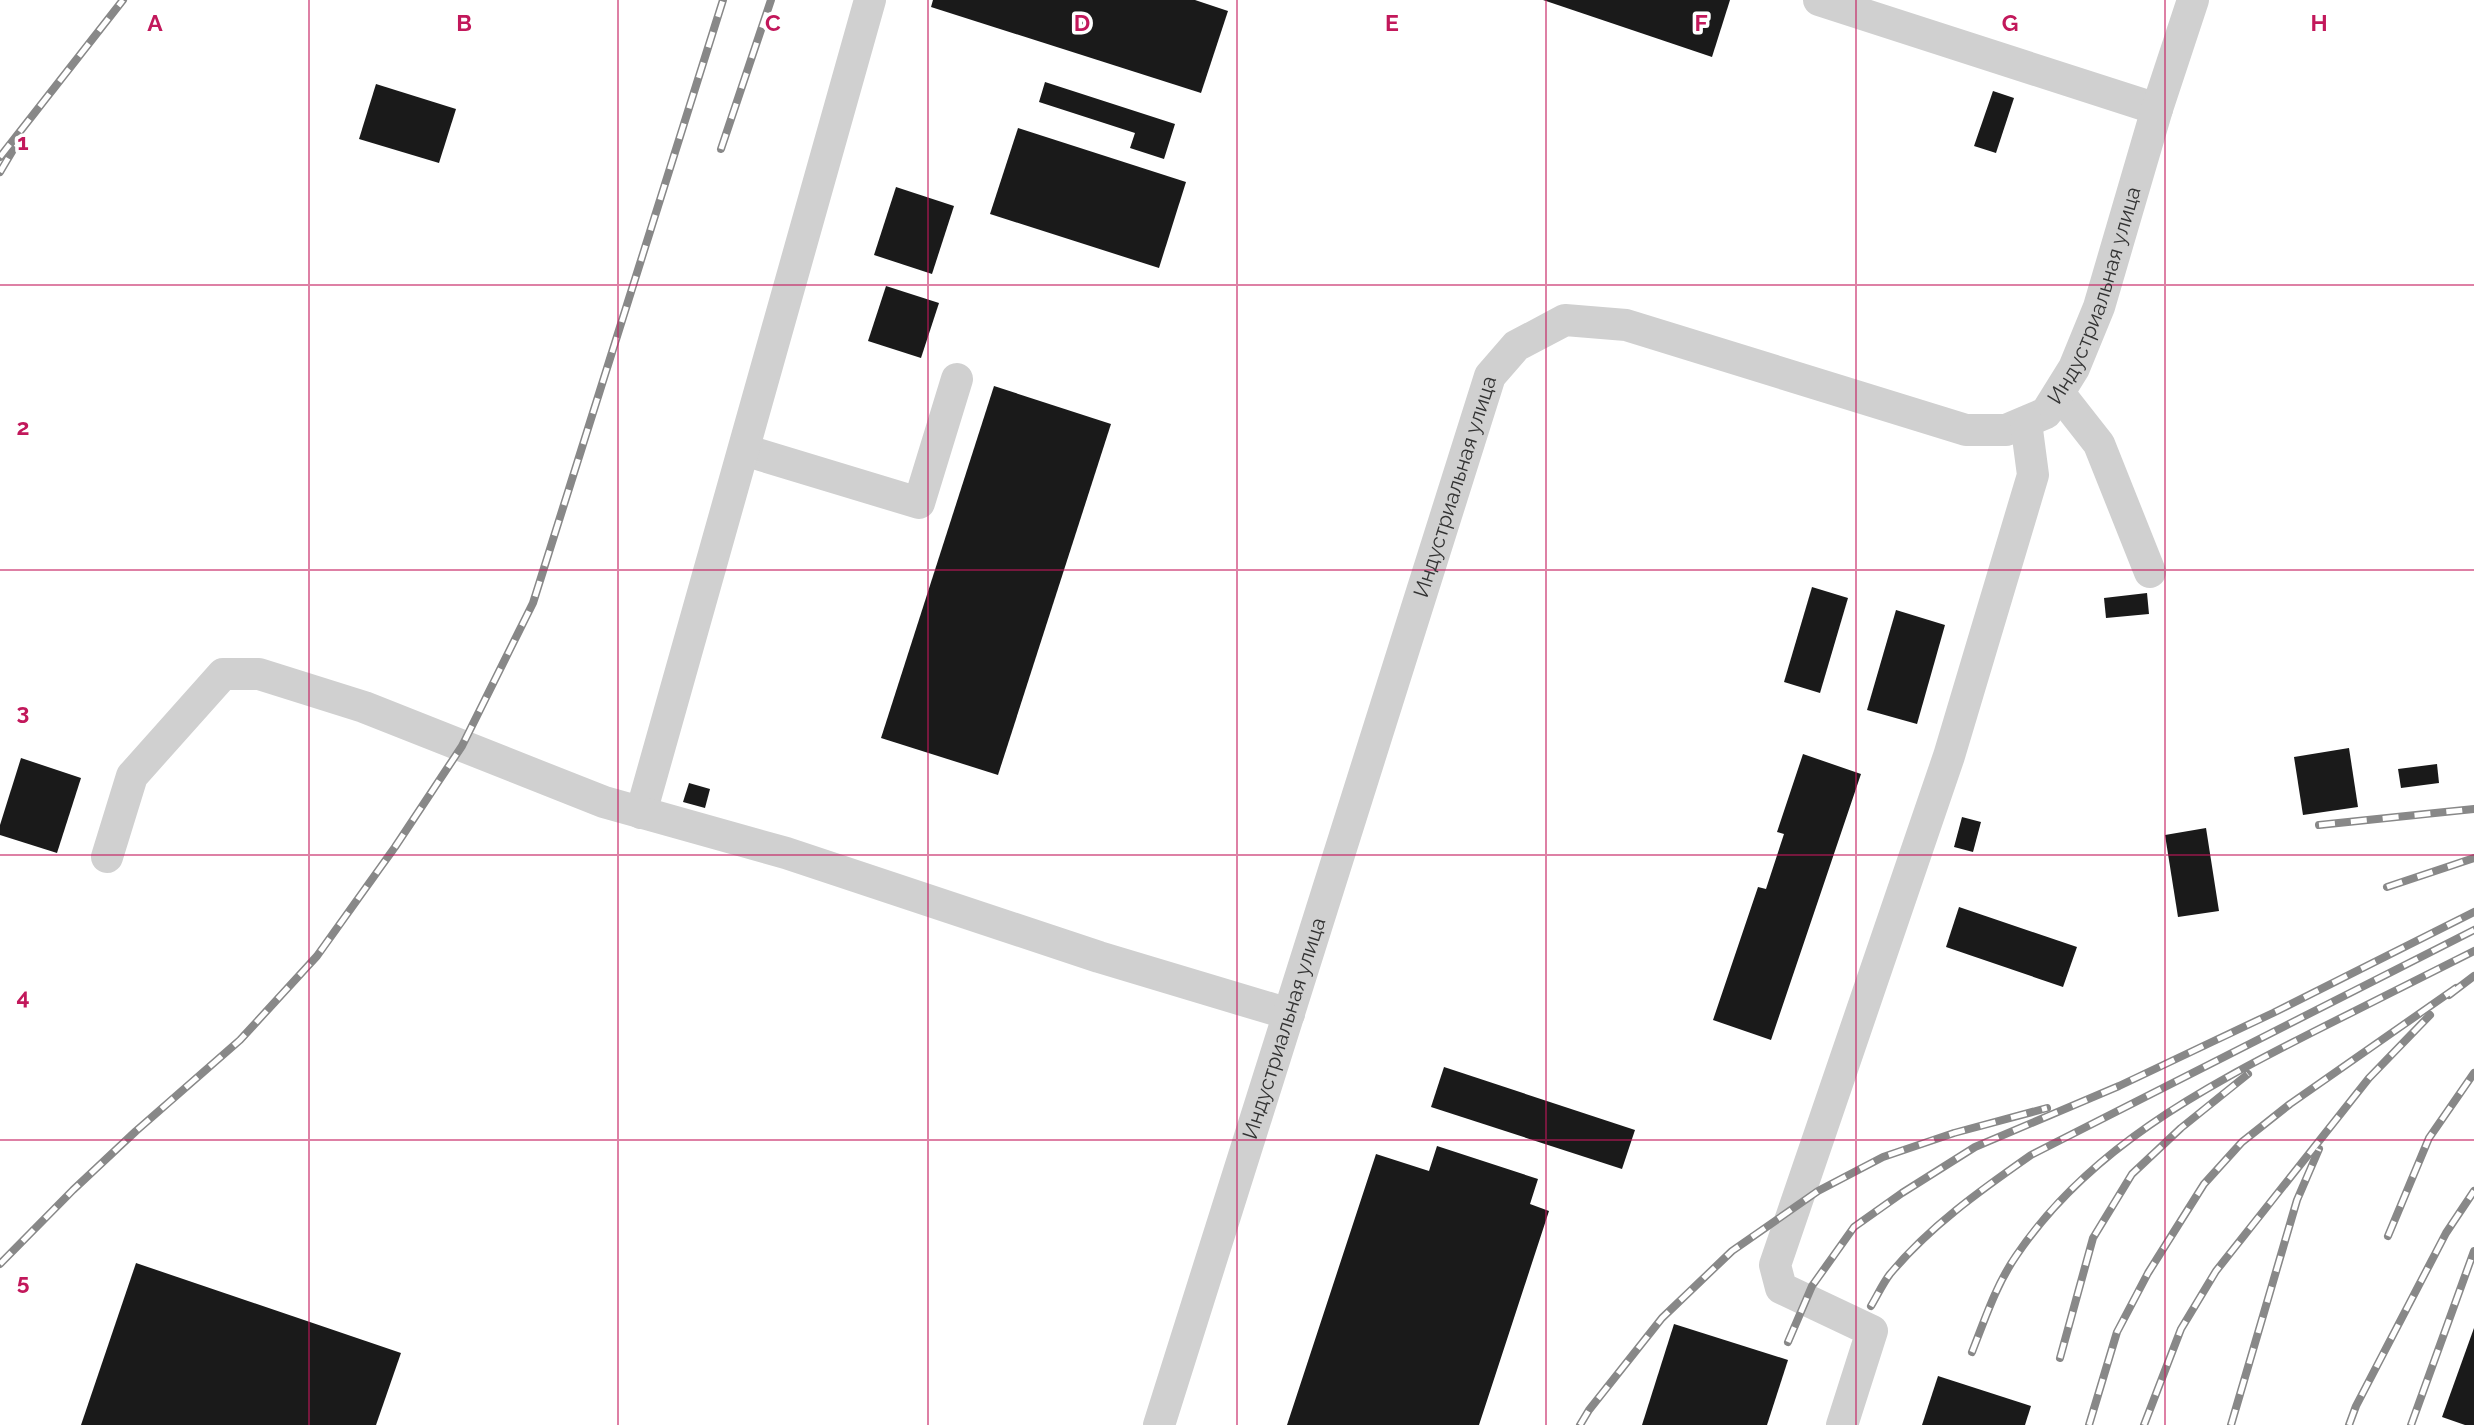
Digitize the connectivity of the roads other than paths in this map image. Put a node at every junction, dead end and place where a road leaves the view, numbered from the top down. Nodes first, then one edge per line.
1 (870, 0) edge
2 (1819, 0) edge
3 (2193, 0) edge
4 (2157, 109) junction
5 (957, 379) dead end
6 (2059, 393) junction
7 (2026, 422) junction
8 (744, 450) junction
9 (2150, 572) dead end
10 (641, 813) junction
11 (107, 857) dead end
12 (1289, 1014) junction
13 (1159, 1425) edge
14 (1842, 1425) edge

1 - 8 street
2 - 4 street
3 - 4 street, Индустриальная улица
4 - 6 street, Индустриальная улица
5 - 8 street
6 - 7 street, Индустриальная улица
6 - 9 street
7 - 12 street, Индустриальная улица
7 - 14 street
8 - 10 street
10 - 11 street
10 - 12 street
12 - 13 street, Индустриальная улица

